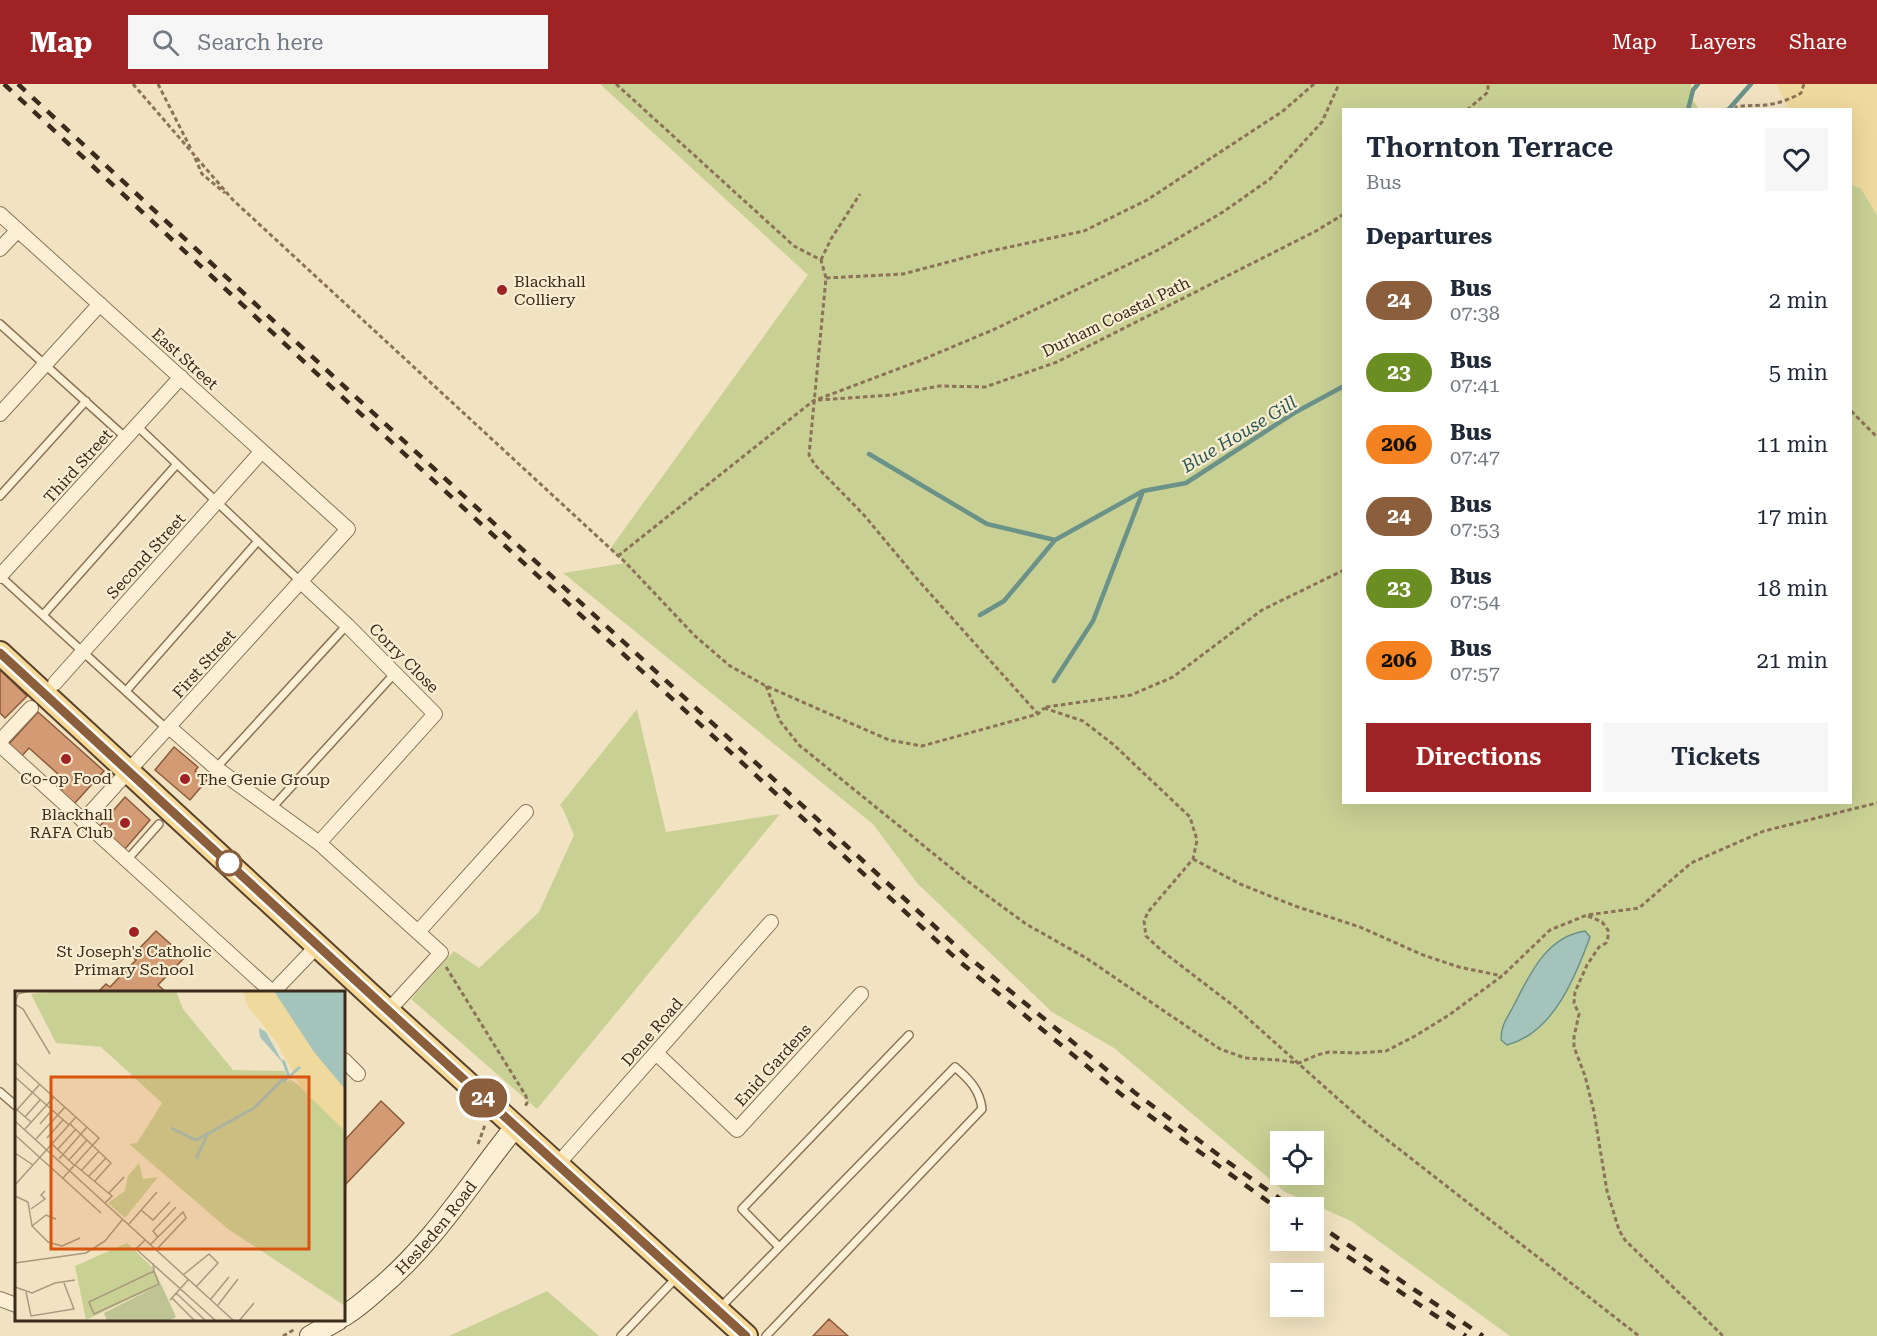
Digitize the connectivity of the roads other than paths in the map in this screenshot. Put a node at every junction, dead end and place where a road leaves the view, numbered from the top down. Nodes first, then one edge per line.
1 (0, 214) edge
2 (18, 230) junction
3 (0, 249) edge
4 (100, 304) junction
5 (1, 328) edge
6 (45, 364) junction
7 (181, 377) junction
8 (86, 401) junction
9 (0, 414) edge
10 (137, 426) junction
11 (126, 438) junction
12 (262, 451) junction
13 (177, 464) junction
14 (0, 496) edge
15 (216, 501) junction
16 (348, 529) joint
17 (258, 541) junction
18 (2, 569) edge
19 (300, 581) junction
20 (43, 615) junction
21 (347, 625) junction
22 (82, 651) junction
23 (0, 653) edge
24 (395, 673) junction
25 (55, 683) dead end
26 (126, 691) junction
27 (31, 708) dead end
28 (168, 728) junction
29 (0, 743) edge
30 (216, 768) junction
31 (129, 771) junction
32 (271, 808) junction
33 (525, 812) dead end
34 (83, 821) junction
35 (159, 824) dead end
36 (319, 843) junction
37 (127, 861) junction
38 (771, 921) dead end
39 (418, 932) junction
40 (318, 945) junction
41 (270, 991) edge
42 (274, 991) edge
43 (861, 994) dead end
44 (388, 1011) junction
45 (909, 1035) dead end
46 (656, 1053) junction
47 (345, 1061) edge
48 (358, 1074) dead end
49 (0, 1092) edge
50 (15, 1105) edge
51 (514, 1126) junction
52 (557, 1165) junction
53 (779, 1247) junction
54 (678, 1275) junction
55 (0, 1299) edge
56 (15, 1305) edge
57 (717, 1311) junction
58 (345, 1316) edge
59 (336, 1321) edge
60 (310, 1336) edge
61 (621, 1336) edge
62 (746, 1336) edge
63 (766, 1336) edge

1 - 2 street, East Street
2 - 3 street
2 - 4 street, East Street
4 - 6 street
4 - 7 street, East Street
5 - 6 lane
6 - 8 lane
6 - 9 street
7 - 10 street, Third Street
7 - 12 street, East Street
8 - 11 lane
8 - 14 lane
10 - 11 street, Third Street
10 - 13 lane
11 - 18 street, Third Street
12 - 15 street, Second Street
12 - 16 street, East Street
13 - 15 lane
13 - 20 lane
15 - 17 lane
15 - 22 street, Second Street
16 - 19 street, First Street
17 - 19 lane
17 - 26 lane
18 - 20 lane
19 - 21 street, Corry Close
19 - 28 street, First Street
20 - 22 lane
21 - 24 street, Corry Close
21 - 30 lane
22 - 25 street, Second Street
22 - 26 lane
23 - 31 main road
24 - 32 lane
24 - 36 street, Corry Close
26 - 28 lane
27 - 29 street
28 - 30 street
28 - 31 street, First Street
29 - 34 street
30 - 32 street
31 - 34 street, First Street
31 - 40 main road
32 - 36 street
33 - 39 street
34 - 37 street
35 - 37 lane
36 - 39 street
37 - 41 street
38 - 46 street, Dene Road
39 - 44 street
40 - 42 street
40 - 44 main road
43 - 46 street, Enid Gardens
44 - 51 main road
45 - 53 lane
46 - 52 street, Dene Road
47 - 48 street
49 - 50 lane
51 - 52 main road
51 - 58 main road, Hesleden Road
52 - 54 main road
53 - 57 lane
53 - 63 lane
54 - 57 main road
54 - 61 lane
55 - 56 street
57 - 62 main road
59 - 60 main road

